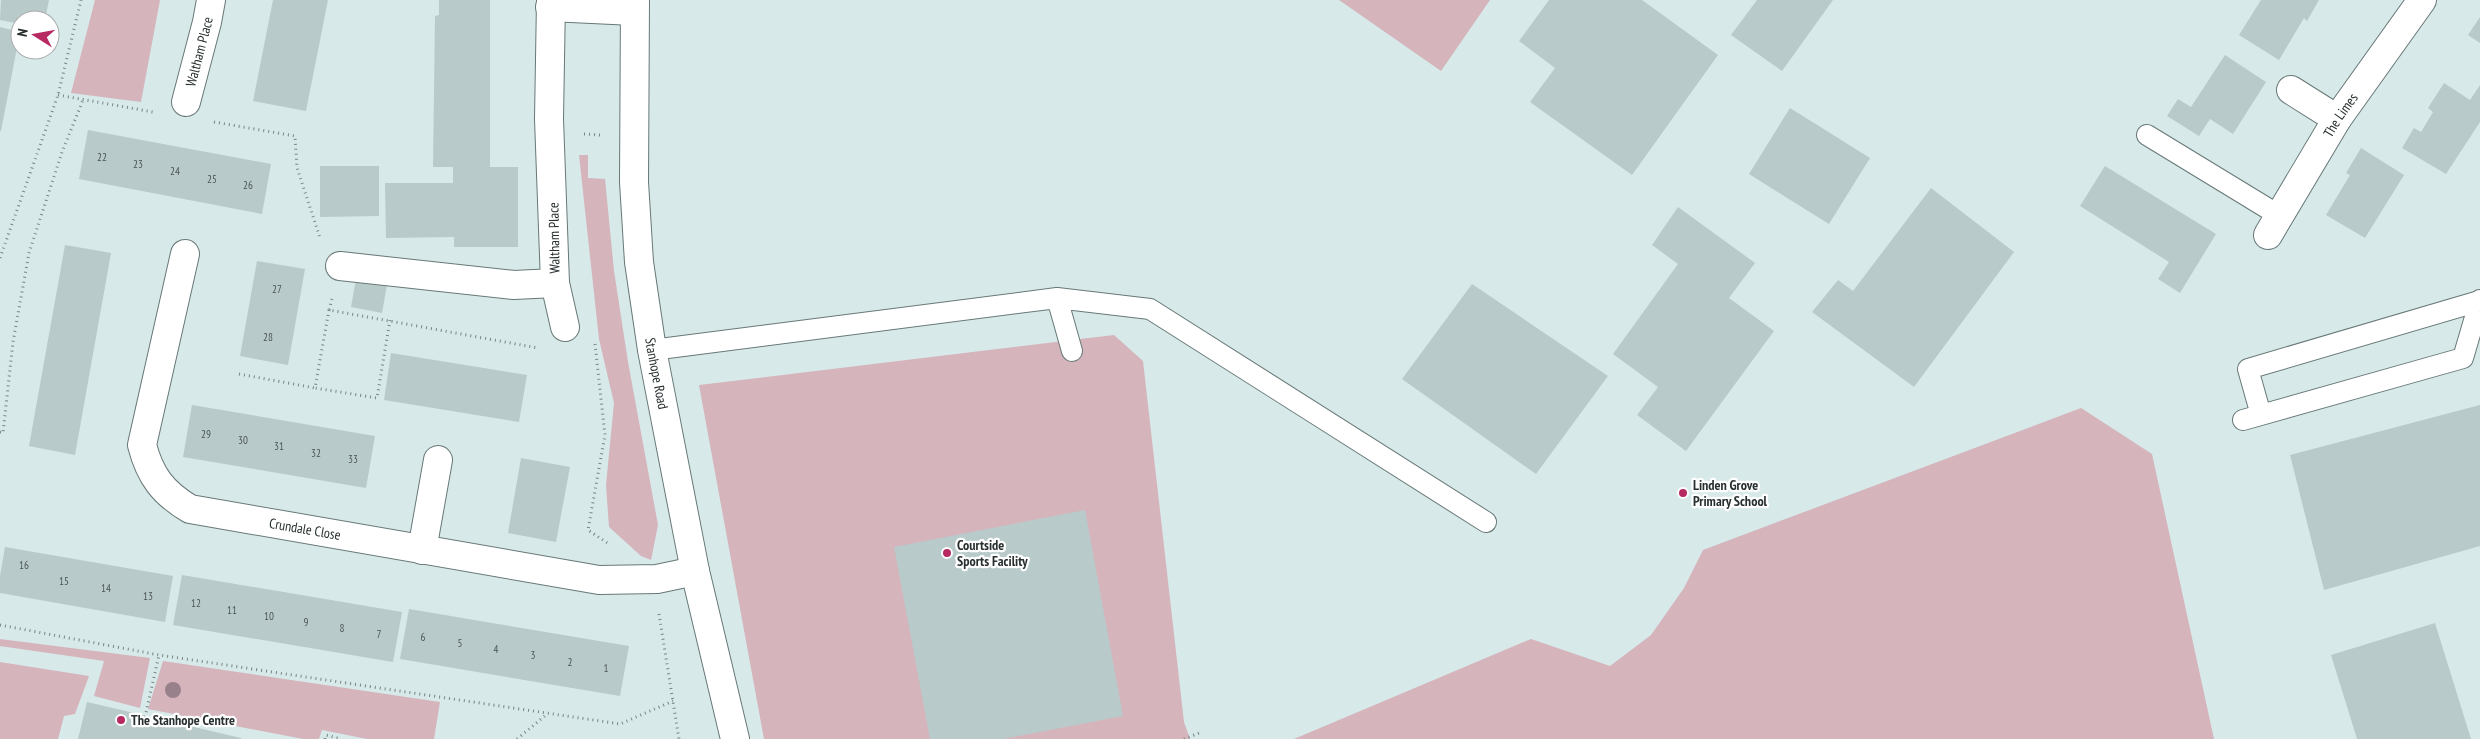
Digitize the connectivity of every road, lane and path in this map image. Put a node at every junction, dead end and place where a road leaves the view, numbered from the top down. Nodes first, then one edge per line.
1 (81, 0) edge
2 (210, 0) edge
3 (2422, 0) edge
4 (550, 3) edge
5 (635, 5) edge
6 (2291, 90) dead end
7 (58, 95) junction
8 (83, 100) junction
9 (186, 102) dead end
10 (157, 112) dead end
11 (2337, 120) junction
12 (213, 122) dead end
13 (2147, 135) dead end
14 (2274, 226) joint
15 (321, 239) dead end
16 (185, 254) dead end
17 (0, 258) edge
18 (337, 279) joint
19 (555, 283) junction
20 (1056, 298) junction
21 (2480, 301) edge
22 (329, 310) junction
23 (390, 320) junction
24 (565, 327) dead end
25 (594, 334) dead end
26 (595, 344) junction
27 (586, 345) dead end
28 (546, 348) dead end
29 (652, 350) junction
30 (1072, 351) dead end
31 (239, 374) dead end
32 (315, 388) junction
33 (0, 432) edge
34 (438, 460) dead end
35 (1486, 522) dead end
36 (422, 550) junction
37 (695, 572) junction
38 (657, 579) junction
39 (0, 625) edge
40 (159, 655) junction
41 (674, 701) junction
42 (546, 715) junction
43 (145, 717) dead end
44 (1202, 732) dead end
45 (325, 739) edge
46 (341, 739) edge
47 (517, 739) edge
48 (679, 739) edge
49 (735, 739) edge
50 (1184, 739) edge

1 - 7 path
2 - 9 street, Waltham Place
3 - 11 street, The Limes
4 - 5 street, Waltham Place
4 - 19 street, Waltham Place
5 - 29 street, Stanhope Road
6 - 11 street
7 - 8 path
7 - 17 path
8 - 10 path
8 - 33 path
11 - 14 street, The Limes
12 - 15 path
13 - 14 lane
16 - 36 street, Crundale Close
18 - 19 street, Waltham Place
18 - 22 path
19 - 24 street, Waltham Place
20 - 29 lane
20 - 30 lane
20 - 35 lane
21 - 21 lane
22 - 23 path
22 - 32 path
23 - 28 path
23 - 32 path
25 - 26 path
26 - 27 path
26 - 38 path
29 - 37 street, Stanhope Road
31 - 32 path
34 - 36 street
36 - 38 street, Crundale Close
37 - 38 street, Crundale Close
37 - 49 street, Stanhope Road
38 - 41 path
39 - 40 path
40 - 42 path
40 - 43 path
41 - 42 path
41 - 48 path
42 - 47 path
44 - 50 path
45 - 46 path

